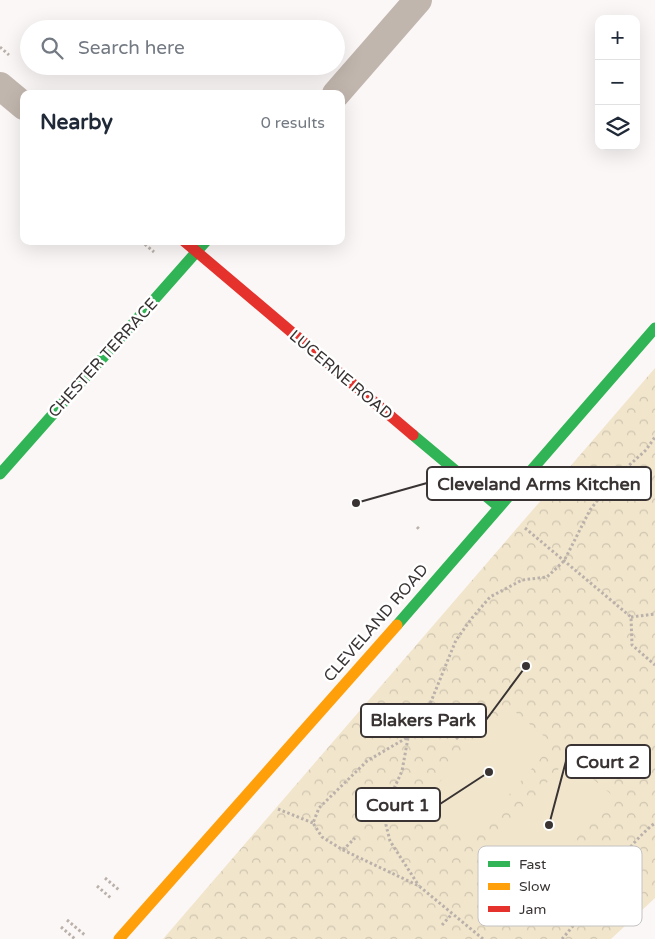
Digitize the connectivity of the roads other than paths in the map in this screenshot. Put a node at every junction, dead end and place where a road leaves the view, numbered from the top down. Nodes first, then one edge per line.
1 (418, 0) edge
2 (0, 86) edge
3 (339, 90) edge
4 (20, 103) edge
5 (190, 245) edge
6 (203, 245) edge
7 (198, 251) junction
8 (655, 328) edge
9 (0, 474) edge
10 (499, 507) junction
11 (119, 939) edge

1 - 3 street
2 - 4 street
5 - 7 street, LUCERNE ROAD
6 - 7 street, CHESTER TERRACE
7 - 9 street, CHESTER TERRACE
7 - 10 street, LUCERNE ROAD
8 - 10 street, CLEVELAND ROAD
10 - 11 street, CLEVELAND ROAD

